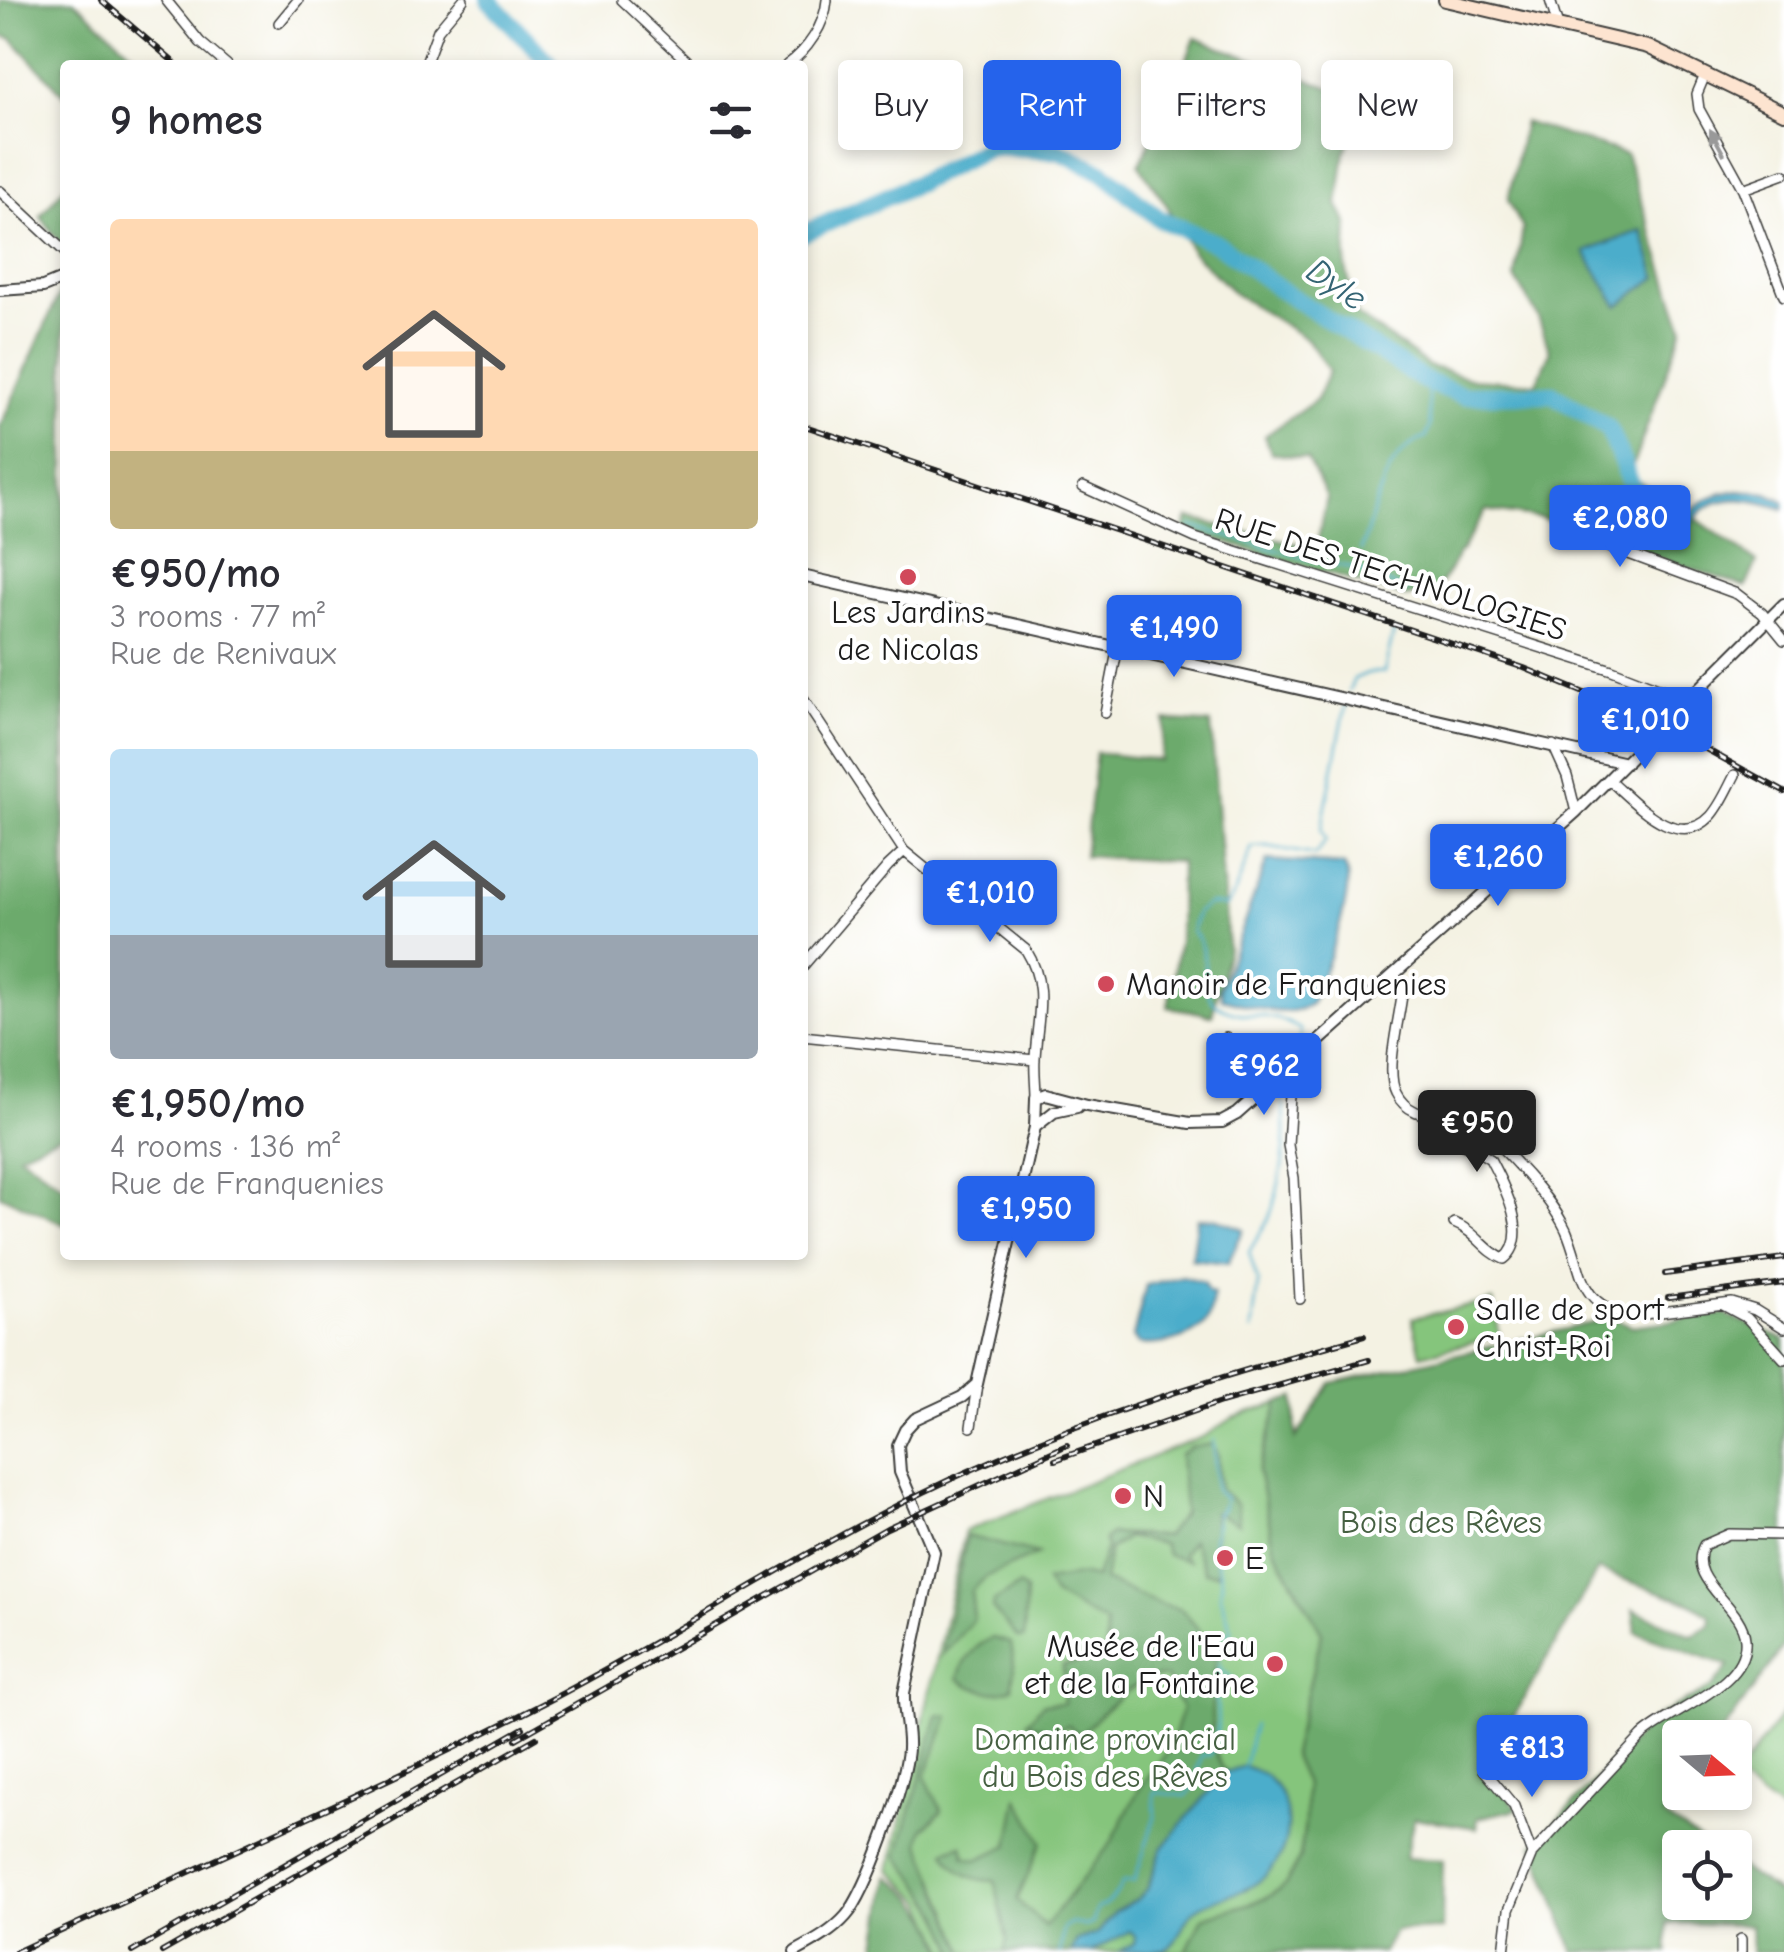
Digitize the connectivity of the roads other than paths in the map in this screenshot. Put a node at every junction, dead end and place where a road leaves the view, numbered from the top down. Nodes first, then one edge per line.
1 (166, 0) edge
2 (298, 0) edge
3 (464, 0) edge
4 (622, 0) edge
5 (827, 0) edge
6 (1445, 0) edge
7 (1550, 0) edge
8 (279, 23) dead end
9 (1558, 26) junction
10 (220, 60) edge
11 (427, 60) edge
12 (686, 60) edge
13 (792, 60) edge
14 (1705, 75) junction
15 (1784, 114) edge
16 (1784, 174) edge
17 (1743, 189) junction
18 (0, 191) edge
19 (60, 247) edge
20 (60, 280) edge
21 (0, 290) edge
22 (1784, 296) edge
23 (1083, 486) dead end
24 (1591, 540) dead end
25 (808, 577) edge
26 (1784, 604) edge
27 (1769, 620) junction
28 (1784, 640) edge
29 (1118, 646) junction
30 (1686, 704) junction
31 (808, 706) edge
32 (1105, 713) dead end
33 (1554, 745) junction
34 (1626, 763) junction
35 (1735, 775) dead end
36 (1609, 780) junction
37 (1576, 812) junction
38 (904, 851) junction
39 (808, 960) edge
40 (1393, 977) junction
41 (808, 1037) edge
42 (1226, 1038) dead end
43 (1034, 1060) junction
44 (1289, 1071) junction
45 (1266, 1089) junction
46 (1045, 1096) junction
47 (1086, 1106) junction
48 (1045, 1113) junction
49 (1424, 1116) junction
50 (1454, 1223) dead end
51 (1300, 1298) dead end
52 (1722, 1305) junction
53 (1784, 1328) edge
54 (1784, 1358) edge
55 (977, 1384) junction
56 (971, 1427) dead end
57 (1784, 1535) edge
58 (1484, 1770) dead end
59 (1532, 1854) junction
60 (1741, 1939) dead end
61 (795, 1952) edge
62 (1504, 1952) edge
63 (1741, 1952) edge

1 - 10 street
2 - 8 street
3 - 11 street
4 - 12 street
5 - 13 street
6 - 9 main road
7 - 9 street
9 - 14 main road
14 - 15 main road
17 -> 14 street
16 - 17 street
17 - 22 street
18 - 19 street
20 - 21 street
23 - 30 street, RUE DES TECHNOLOGIES
24 - 27 street
25 - 29 street
26 - 27 street
27 - 28 street
27 - 30 street
29 - 32 street
29 - 33 street
30 - 34 street
31 - 38 street
33 - 34 street
33 - 37 street
34 - 36 street
35 - 36 street
36 - 37 street
37 - 40 street
38 - 39 street
38 - 43 street
40 - 44 street
40 - 49 street
41 - 43 street
42 - 45 street
43 - 46 street
44 - 45 street
44 - 51 street
45 - 47 street
46 - 47 street
46 - 48 street
46 - 48 street
47 - 48 street
48 - 55 street
49 - 50 street
49 - 52 street
52 - 53 street
52 - 54 street
55 - 56 street
55 - 61 street
57 - 59 street
58 - 59 street
59 - 62 street
60 - 63 street

